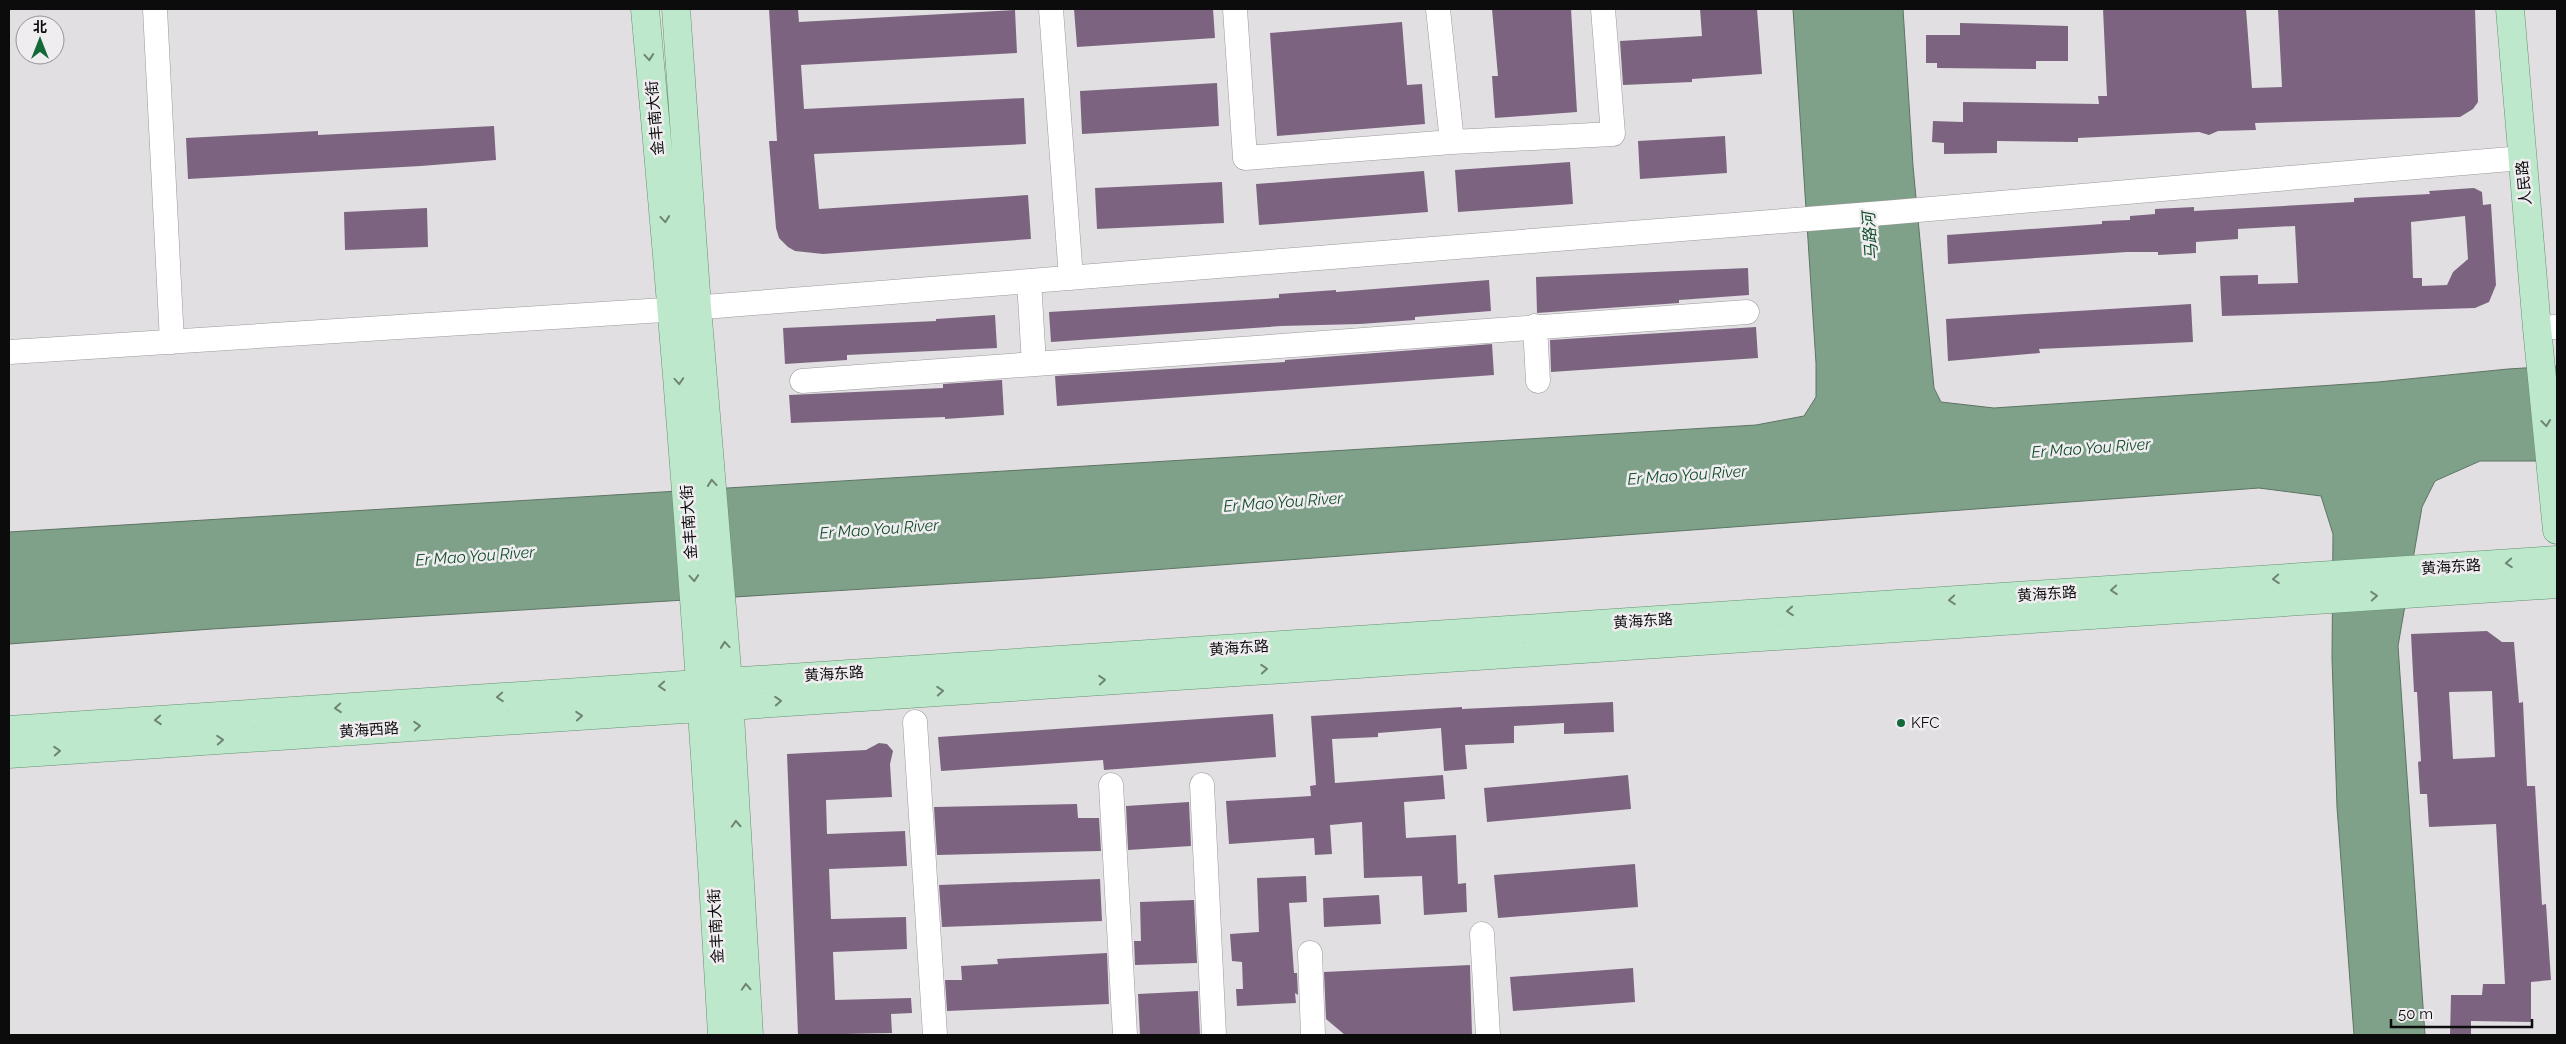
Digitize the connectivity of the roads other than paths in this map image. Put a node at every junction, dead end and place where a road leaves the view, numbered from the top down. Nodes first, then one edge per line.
1 (155, 9) edge
2 (645, 9) edge
3 (676, 9) edge
4 (1051, 9) edge
5 (1235, 9) edge
6 (1438, 9) edge
7 (1603, 9) edge
8 (2510, 9) edge
9 (2526, 9) edge
10 (1452, 142) junction
11 (2522, 158) junction
12 (1071, 278) junction
13 (1029, 281) junction
14 (685, 308) junction
15 (1747, 312) dead end
16 (1535, 326) junction
17 (2548, 328) edge
18 (172, 342) junction
19 (9, 352) edge
20 (2547, 356) junction
21 (1034, 364) junction
22 (802, 381) dead end
23 (1538, 381) dead end
24 (2557, 386) edge
25 (2556, 520) edge
26 (2557, 560) edge
27 (2421, 581) junction
28 (2557, 584) edge
29 (716, 694) junction
30 (915, 722) dead end
31 (9, 730) edge
32 (9, 754) edge
33 (1111, 785) dead end
34 (1202, 785) dead end
35 (1482, 934) dead end
36 (1310, 953) dead end
37 (722, 1035) edge
38 (749, 1035) edge
39 (935, 1035) edge
40 (1125, 1035) edge
41 (1214, 1035) edge
42 (1312, 1035) edge
43 (1488, 1035) edge

1 - 18 street
2 -> 14 main road, 金丰南大街
3 - 14 main road, 金丰南大街
4 - 12 street
5 - 10 street
6 - 10 street
7 - 10 street
8 - 11 main road, 人民路
9 - 17 main road, 人民路
11 - 12 street
11 - 17 main road, 人民路
12 - 13 street
13 - 14 street
13 - 21 street
14 - 18 street
14 - 29 main road, 金丰南大街
15 - 16 street
16 - 21 street
16 - 23 street
17 - 20 main road, 人民路
18 - 19 street
20 - 24 main road
20 -> 25 main road
21 - 22 street
26 -> 27 main road, 黄海东路
27 - 28 main road, 黄海东路
27 - 29 main road, 黄海东路
29 -> 31 main road, 黄海西路
32 -> 29 main road, 黄海西路
29 - 37 main road, 金丰南大街
38 -> 29 main road, 金丰南大街
30 - 39 street
33 - 40 street
34 - 41 street
35 - 43 street
36 - 42 street

